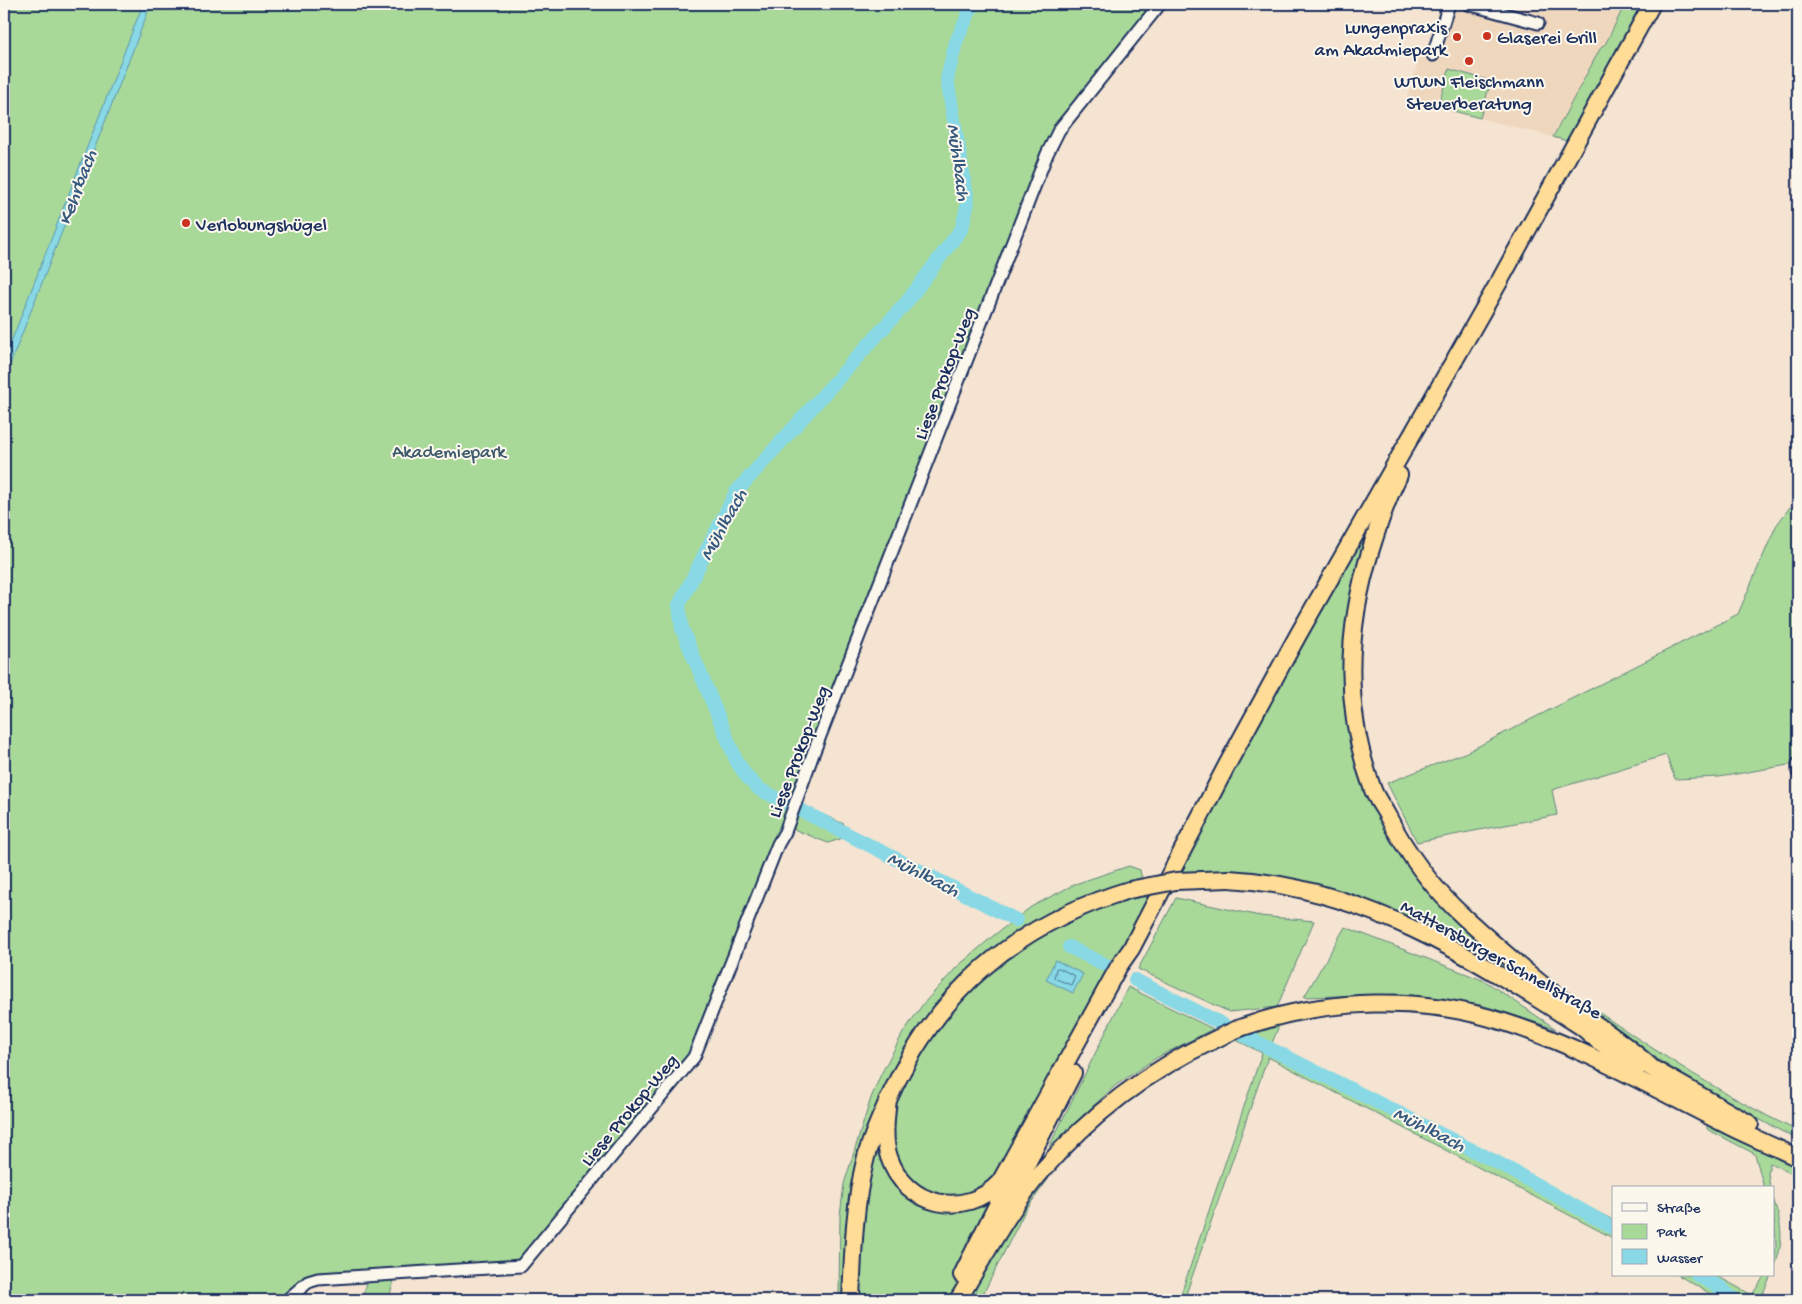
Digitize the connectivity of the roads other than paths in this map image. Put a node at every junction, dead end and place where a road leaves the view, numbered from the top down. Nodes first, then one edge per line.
1 (1160, 4) edge
2 (1449, 4) edge
3 (1468, 4) edge
4 (1652, 4) edge
5 (1538, 23) dead end
6 (1434, 55) dead end
7 (1499, 282) junction
8 (1798, 764) edge
9 (1798, 772) edge
10 (1131, 949) junction
11 (1091, 1017) junction
12 (1582, 1027) junction
13 (1651, 1067) junction
14 (888, 1099) junction
15 (1762, 1140) junction
16 (1798, 1150) edge
17 (1798, 1158) edge
18 (287, 1300) edge
19 (851, 1300) edge
20 (949, 1300) edge
21 (958, 1300) edge

1 - 18 street, Liese Prokop-Weg
2 - 6 street
3 - 5 street
4 - 7 highway
7 - 10 highway
7 - 13 highway
8 - 9 street
10 - 11 highway
10 - 21 highway
11 - 14 highway
11 - 20 highway
12 - 13 highway, Mattersburger Schnellstraße
12 - 14 highway, Mattersburger Schnellstraße, bridge
12 - 15 highway
13 - 16 highway, Mattersburger Schnellstraße
14 - 19 highway, Mattersburger Schnellstraße
15 - 17 highway
15 - 21 highway

